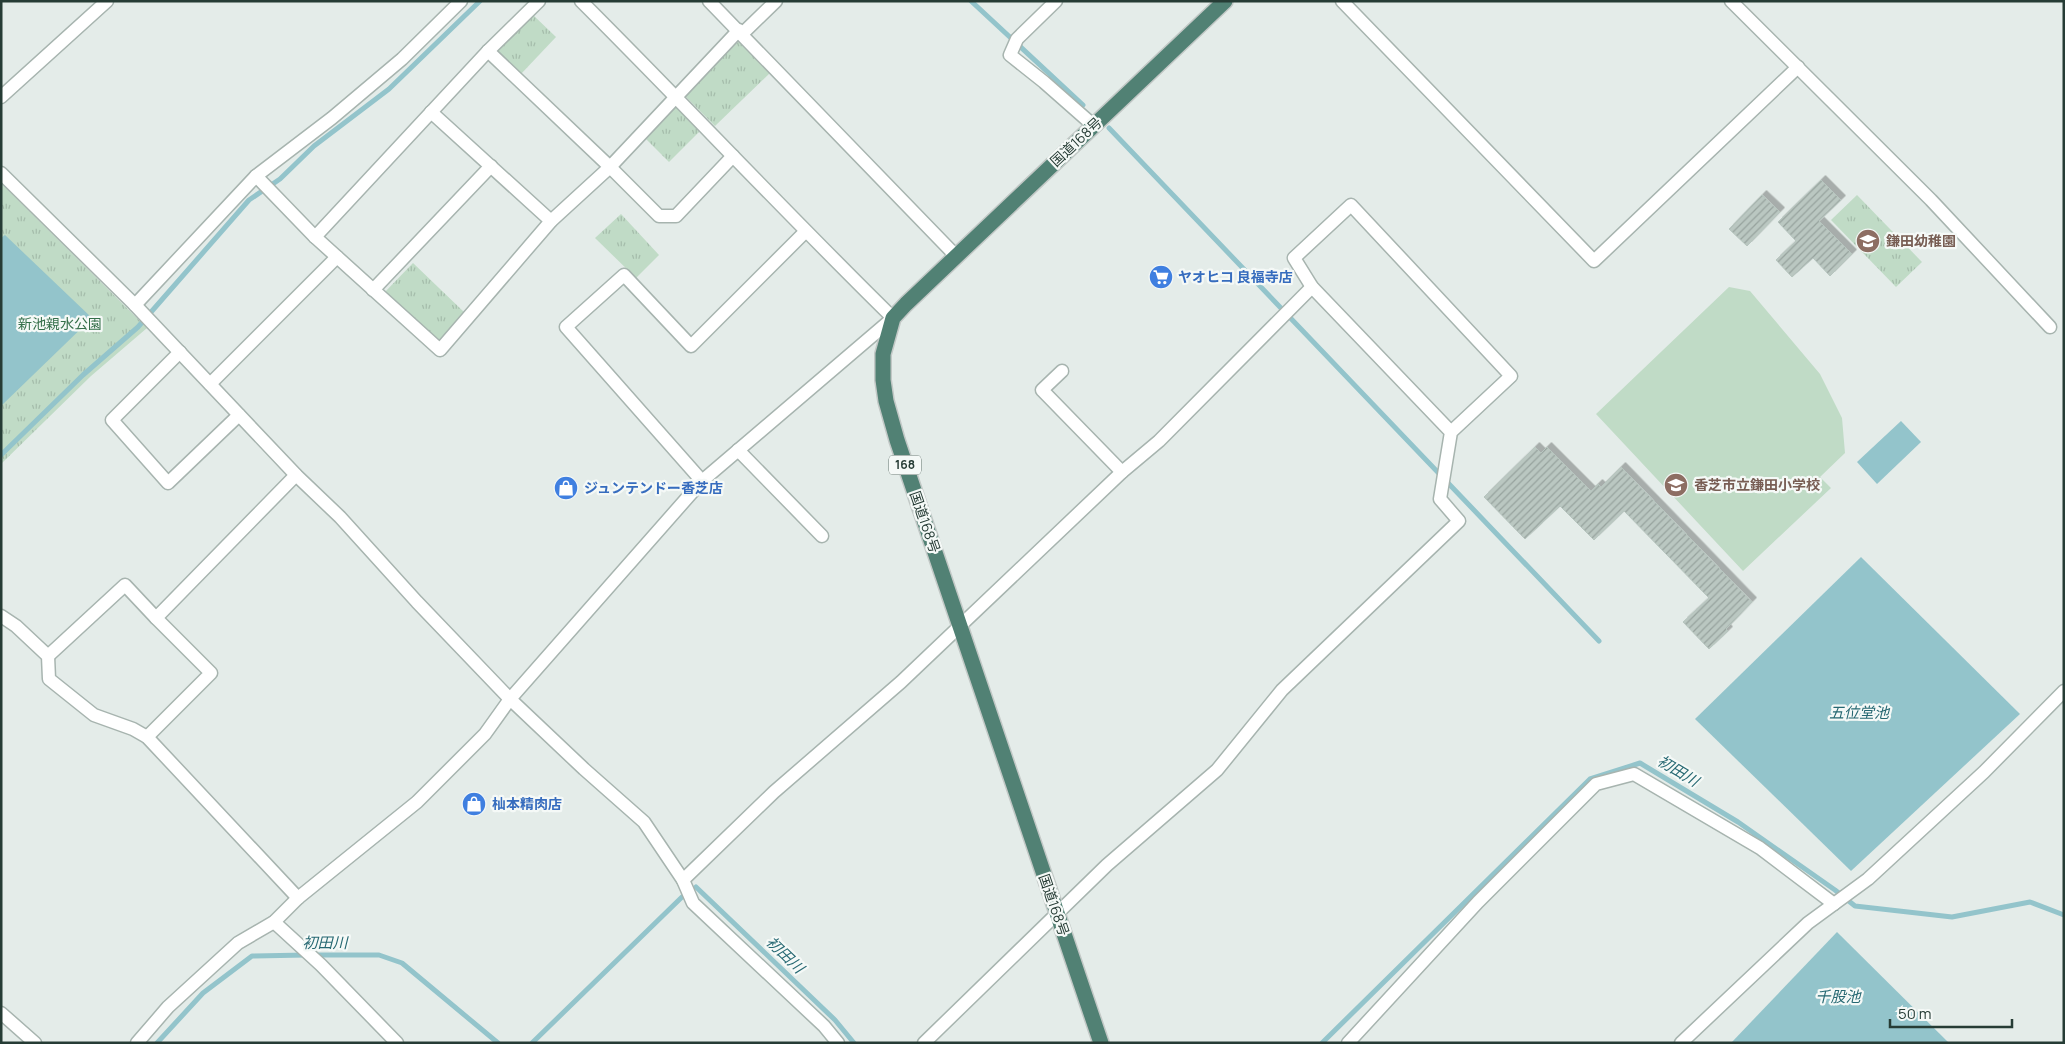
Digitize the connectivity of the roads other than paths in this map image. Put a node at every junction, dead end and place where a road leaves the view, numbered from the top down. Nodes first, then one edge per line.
1 (107, 1) edge
2 (461, 1) edge
3 (539, 1) edge
4 (581, 1) edge
5 (709, 1) edge
6 (776, 1) edge
7 (1056, 1) edge
8 (1225, 1) edge
9 (1342, 1) edge
10 (1731, 1) edge
11 (740, 32) junction
12 (488, 51) junction
13 (1798, 67) junction
14 (676, 96) junction
15 (1, 97) edge
16 (431, 112) junction
17 (1094, 126) junction
18 (733, 156) junction
19 (491, 166) junction
20 (610, 167) junction
21 (1, 173) edge
22 (256, 176) junction
23 (551, 221) junction
24 (805, 232) junction
25 (315, 237) junction
26 (956, 256) junction
27 (337, 257) junction
28 (1312, 287) junction
29 (373, 290) junction
30 (135, 305) junction
31 (893, 318) junction
32 (2050, 326) dead end
33 (180, 352) junction
34 (1062, 371) dead end
35 (210, 384) junction
36 (239, 415) junction
37 (1451, 432) junction
38 (738, 450) junction
39 (1122, 472) junction
40 (296, 475) junction
41 (702, 481) junction
42 (822, 536) dead end
43 (1, 616) edge
44 (156, 618) junction
45 (960, 626) junction
46 (48, 656) junction
47 (2064, 692) edge
48 (510, 699) junction
49 (147, 737) junction
50 (684, 880) junction
51 (298, 898) junction
52 (1836, 903) junction
53 (1057, 915) junction
54 (274, 922) junction
55 (1, 1014) edge
56 (35, 1043) edge
57 (138, 1043) edge
58 (397, 1043) edge
59 (838, 1043) edge
60 (924, 1043) edge
61 (1101, 1043) edge
62 (1348, 1043) edge
63 (1681, 1043) edge

1 - 15 street
2 - 22 street
3 - 12 street
4 - 14 street
5 - 11 street
6 - 11 street
7 - 17 street
8 - 17 highway, 国道168号 / 168
9 - 13 street
10 - 13 street
11 - 14 street
11 - 26 street
12 - 16 street
12 - 20 street
13 - 32 street
14 - 18 street
14 - 20 street
16 - 19 street
16 - 25 street
17 - 26 highway, 国道168号 / 168
18 - 20 street
18 - 24 street
19 - 23 street
19 - 29 street
20 - 23 street
21 - 30 street
22 - 25 street
22 - 30 street
23 - 29 street
24 - 31 street
24 - 41 street
25 - 27 street
26 - 31 highway, 国道168号 / 168
27 - 29 street
27 - 35 street
28 - 37 street
28 - 37 street
28 - 39 street
30 - 33 street
31 - 38 street
31 - 45 highway, 国道168号 / 168
33 - 35 street
33 - 36 street
34 - 39 street
35 - 36 street
36 - 40 street
37 - 53 street
38 - 41 street
38 - 42 street
39 - 45 street
40 - 44 street
40 - 48 street
41 - 48 street
43 - 46 street
44 - 46 street
44 - 49 street
45 - 50 street
45 - 53 highway, 国道168号 / 168
46 - 49 street
47 - 52 street
48 - 50 street
48 - 51 street
49 - 51 street
50 - 59 street
51 - 54 street
52 - 62 street
52 - 63 street
53 - 60 street
53 - 61 highway, 国道168号 / 168
54 - 57 street
54 - 58 street
55 - 56 street

